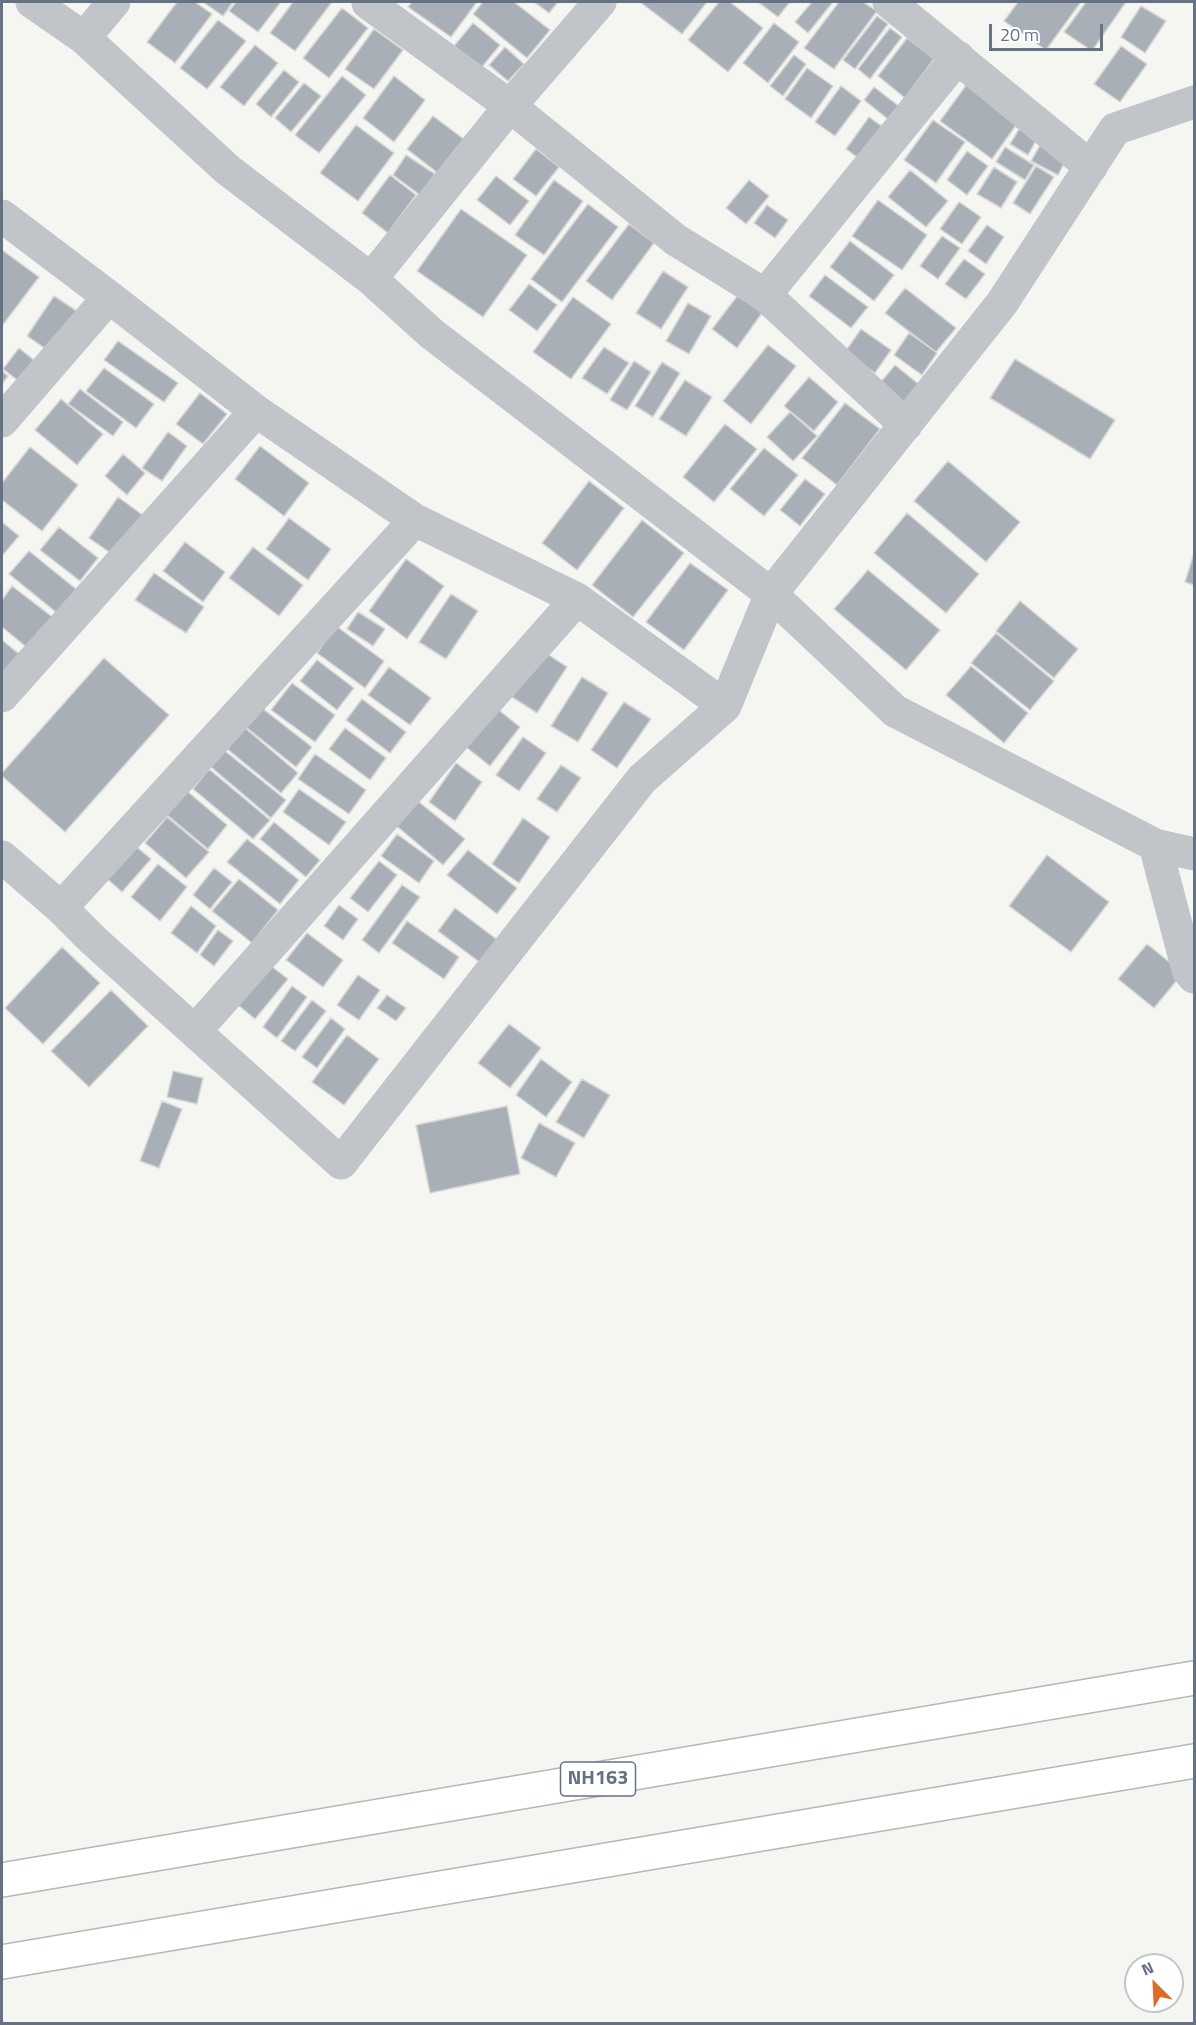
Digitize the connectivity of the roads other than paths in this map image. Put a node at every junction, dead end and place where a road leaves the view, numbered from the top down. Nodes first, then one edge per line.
1 (32, 2) edge
2 (114, 2) edge
3 (368, 2) edge
4 (600, 2) edge
5 (889, 2) edge
6 (84, 38) junction
7 (958, 57) junction
8 (1194, 102) edge
9 (510, 106) junction
10 (1091, 167) junction
11 (2, 216) edge
12 (371, 279) junction
13 (765, 295) junction
14 (109, 297) junction
15 (256, 411) junction
16 (2, 421) edge
17 (906, 425) junction
18 (415, 520) junction
19 (771, 594) junction
20 (577, 599) junction
21 (2, 696) edge
22 (725, 706) junction
23 (1155, 845) junction
24 (1194, 854) edge
25 (2, 857) edge
26 (61, 908) junction
27 (1194, 977) edge
28 (195, 1031) junction
29 (1194, 1678) edge
30 (1194, 1761) edge
31 (2, 1880) edge
32 (2, 1962) edge

1 - 6 street
2 - 6 street
3 - 9 street
4 - 9 street
5 - 7 street
6 - 12 street
7 - 10 street
7 - 13 street
8 - 10 street
9 - 12 street
9 - 13 street
10 - 17 street
11 - 14 street
12 - 19 street
13 - 17 street
14 - 15 street
14 - 16 street
15 - 18 street
15 - 21 street
17 - 19 street
18 - 20 street
18 - 26 street
19 - 22 street
19 - 23 street
20 - 22 street
20 - 28 street
22 - 28 street
23 - 24 street
23 - 27 street
25 - 26 street
26 - 28 street
29 - 31 highway, NH163
30 - 32 highway

